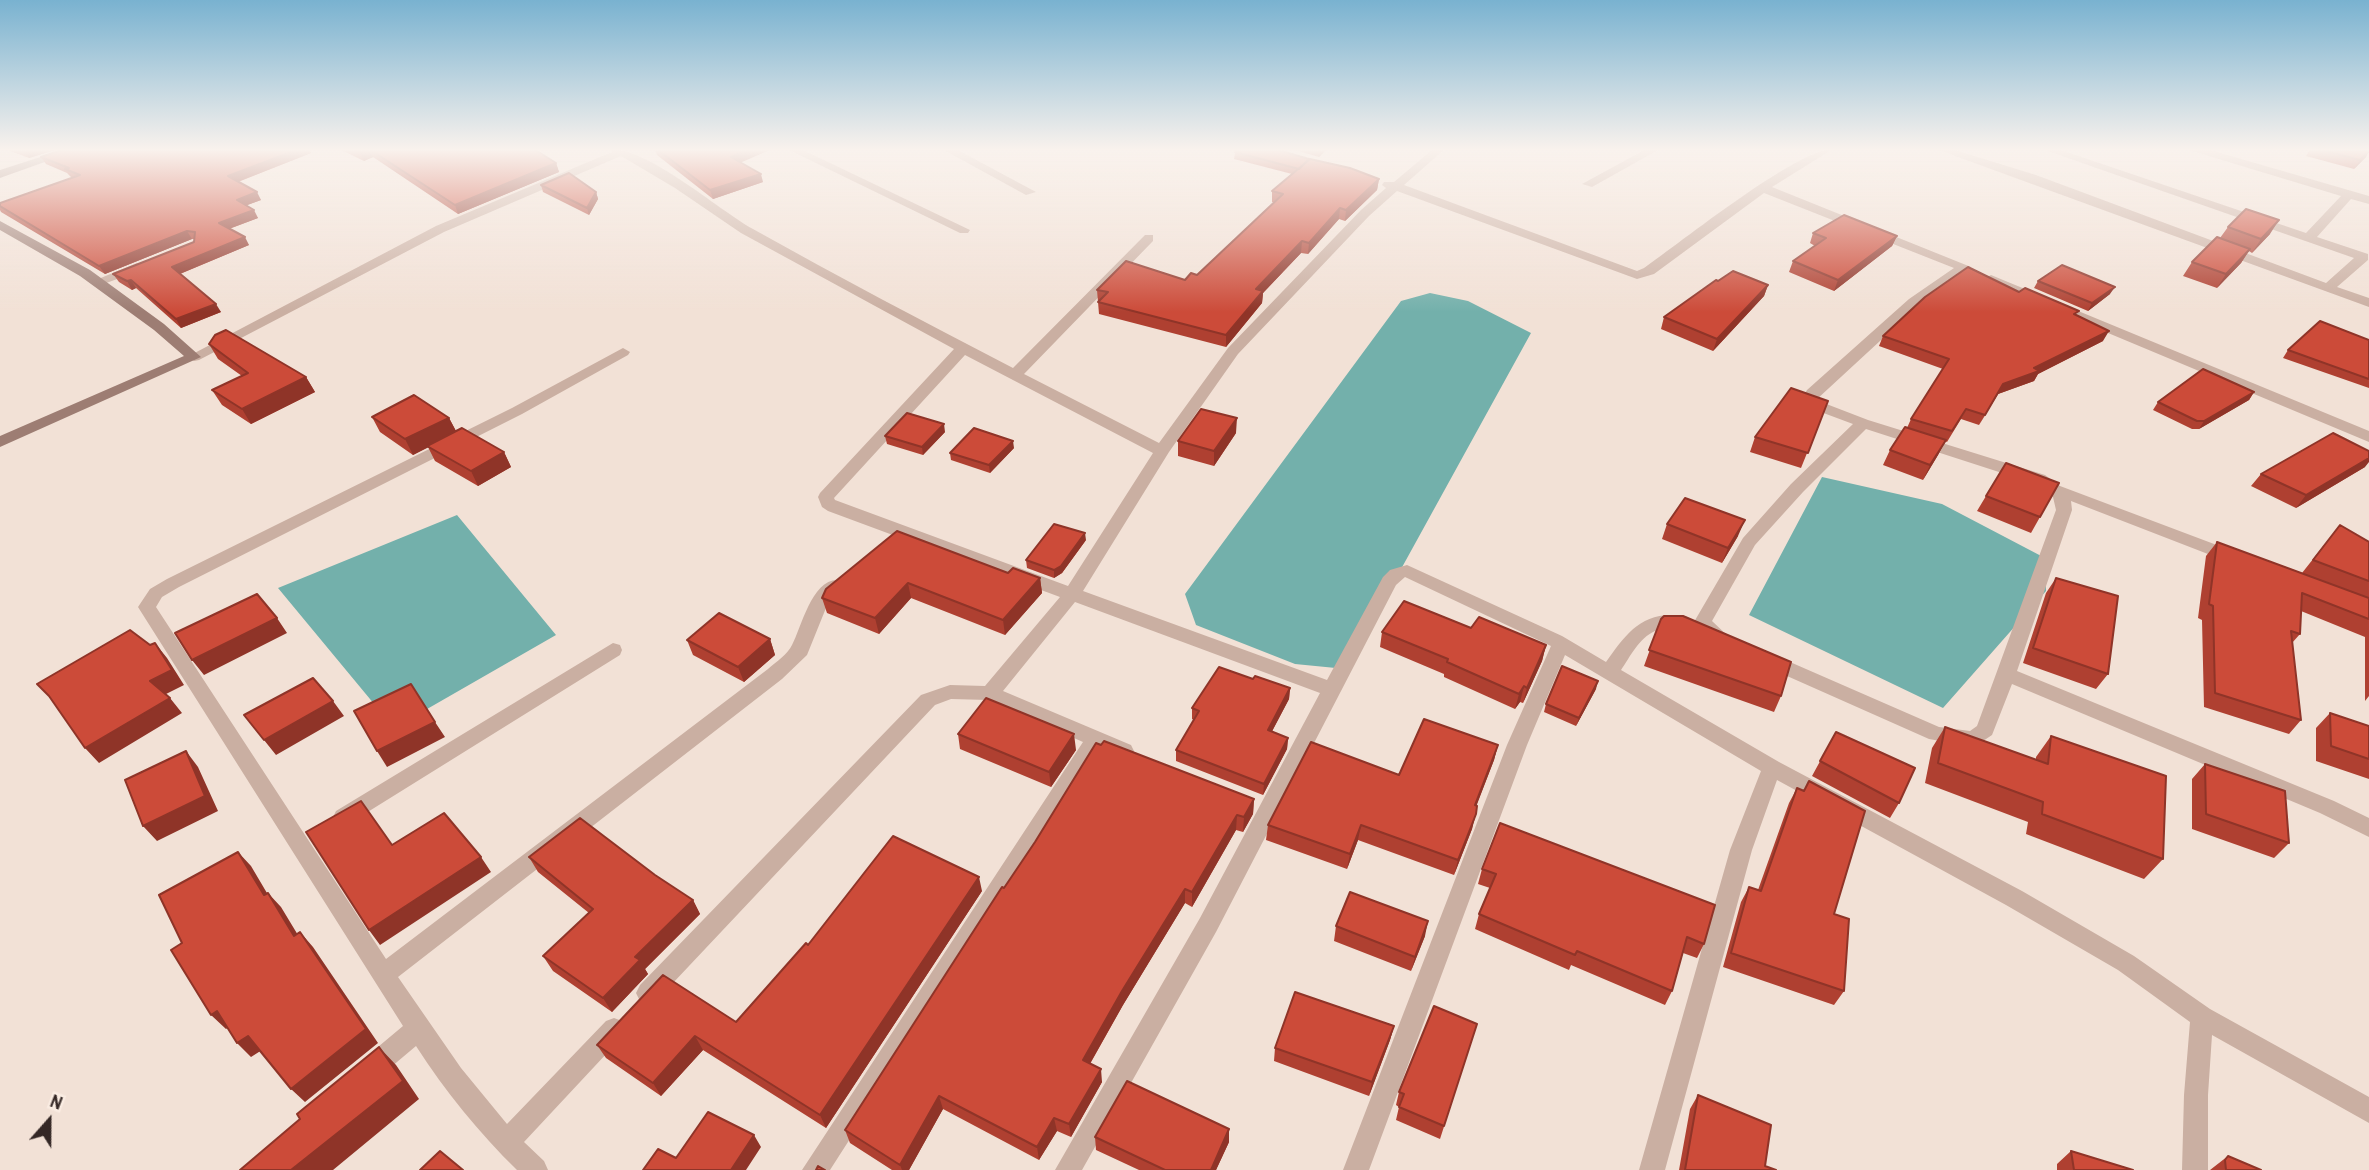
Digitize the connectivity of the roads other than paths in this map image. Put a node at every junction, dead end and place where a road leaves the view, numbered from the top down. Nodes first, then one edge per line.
1 (498, 204) edge
2 (706, 204) edge
3 (908, 204) edge
4 (1376, 204) edge
5 (1438, 204) edge
6 (1742, 204) edge
7 (1803, 204) edge
8 (2101, 204) edge
9 (2206, 204) edge
10 (2340, 204) edge
11 (0, 225) edge
12 (964, 230) dead end
13 (1149, 238) dead end
14 (2308, 239) junction
15 (2366, 258) edge
16 (145, 264) edge
17 (1964, 267) junction
18 (97, 282) junction
19 (2328, 288) junction
20 (2369, 303) edge
21 (963, 348) junction
22 (623, 352) dead end
23 (194, 357) junction
24 (1016, 374) junction
25 (1863, 423) junction
26 (2369, 438) edge
27 (0, 442) edge
28 (1162, 451) junction
29 (2057, 489) junction
30 (901, 531) junction
31 (881, 548) edge
32 (2252, 564) edge
33 (851, 574) edge
34 (1072, 594) junction
35 (1702, 623) junction
36 (1561, 644) junction
37 (613, 650) dead end
38 (1609, 671) junction
39 (2006, 674) junction
40 (1332, 690) junction
41 (990, 693) junction
42 (1095, 740) junction
43 (1146, 760) edge
44 (1772, 768) junction
45 (2369, 828) edge
46 (313, 836) junction
47 (384, 974) junction
48 (2202, 1017) junction
49 (418, 1029) junction
50 (354, 1082) edge
51 (2369, 1111) edge
52 (506, 1143) junction
53 (535, 1170) edge
54 (815, 1170) edge
55 (1068, 1170) edge
56 (1356, 1170) edge
57 (1652, 1170) edge
58 (2195, 1170) edge

1 - 23 street
2 - 21 street
3 - 12 street
4 - 28 street
5 - 6 street
7 - 17 street
8 - 19 street
9 - 14 street
10 - 14 street
11 - 18 street
13 - 24 street
14 - 15 street
15 - 19 street
16 - 18 street
17 - 25 street
17 - 26 street
18 - 23 street
19 - 20 street
21 - 24 street
21 - 30 street
22 - 46 street
23 - 27 street
24 - 28 street
25 - 29 street
25 - 35 street
28 - 34 street
29 - 32 street
29 - 39 street
30 - 31 street
30 - 34 street
33 - 47 street
34 - 40 street
34 - 41 street
35 - 38 street
35 - 39 street
36 - 38 street
36 - 40 street
36 - 56 street
37 - 46 street
38 - 44 street
39 - 45 street
40 - 55 street
41 - 42 street
41 - 52 street
42 - 43 street
42 - 54 street
44 - 48 street
44 - 57 street
46 - 47 street
47 - 49 street
48 - 51 street
48 - 58 street
49 - 50 street
49 - 52 street
52 - 53 street

